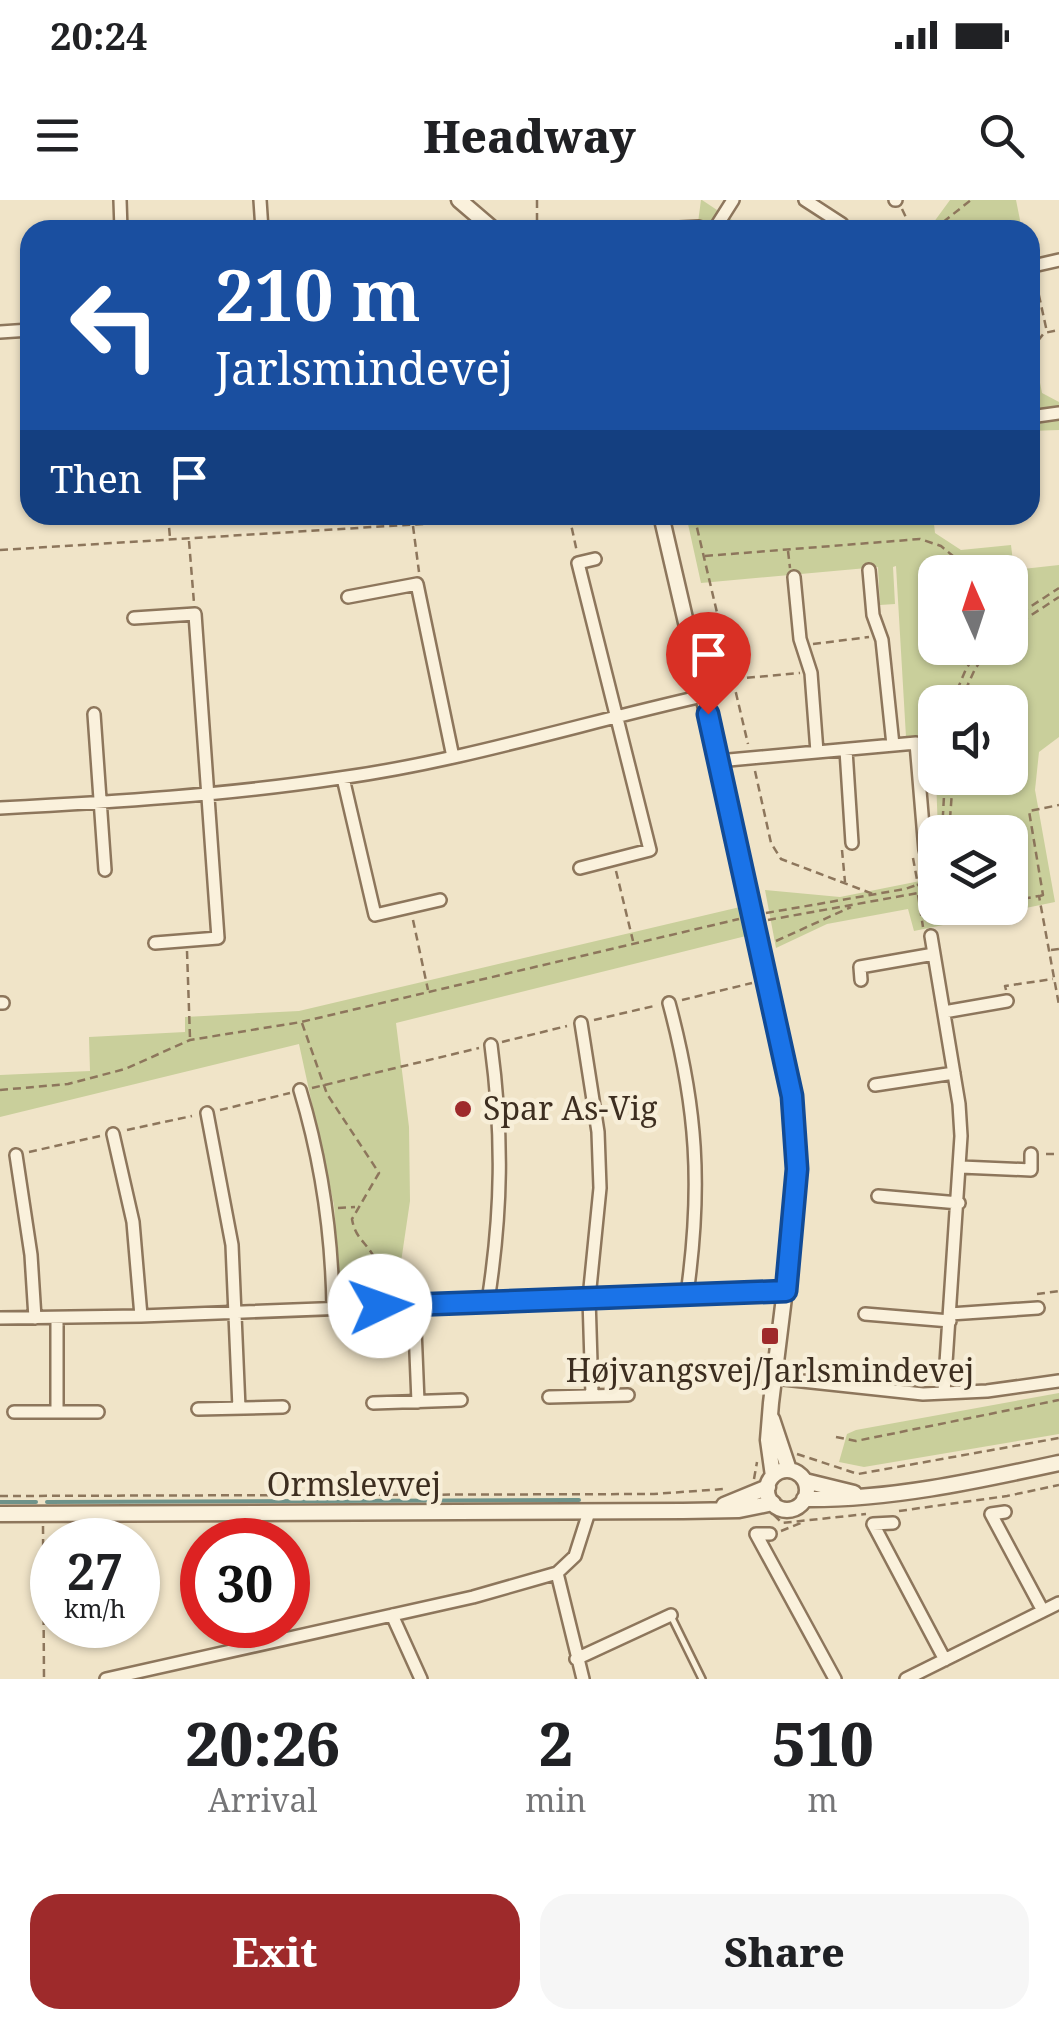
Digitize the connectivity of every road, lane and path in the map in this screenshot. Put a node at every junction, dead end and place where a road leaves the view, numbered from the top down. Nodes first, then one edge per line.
1 (459, 200) edge
2 (804, 200) edge
3 (834, 200) edge
4 (970, 200) edge
5 (826, 214) junction
6 (482, 220) edge
7 (836, 220) edge
8 (945, 220) edge
9 (1040, 304) edge
10 (1059, 330) edge
11 (1047, 332) junction
12 (1040, 339) edge
13 (169, 525) edge
14 (412, 525) joint
15 (572, 525) edge
16 (664, 525) edge
17 (696, 525) edge
18 (383, 527) joint
19 (188, 538) junction
20 (170, 540) junction
21 (867, 542) junction
22 (0, 550) edge
23 (953, 555) edge
24 (704, 556) junction
25 (595, 559) dead end
26 (578, 563) junction
27 (869, 570) joint
28 (794, 577) dead end
29 (417, 584) junction
30 (1059, 588) edge
31 (348, 596) dead end
32 (1059, 598) edge
33 (1028, 608) edge
34 (195, 614) junction
35 (134, 618) dead end
36 (1028, 618) edge
37 (878, 630) junction
38 (803, 650) junction
39 (811, 672) junction
40 (732, 679) junction
41 (703, 696) junction
42 (94, 714) dead end
43 (616, 717) junction
44 (893, 746) junction
45 (846, 750) junction
46 (817, 752) junction
47 (452, 757) junction
48 (752, 758) junction
49 (718, 761) junction
50 (343, 778) junction
51 (209, 794) junction
52 (100, 802) junction
53 (1059, 805) edge
54 (0, 808) edge
55 (922, 815) edge
56 (852, 843) joint
57 (918, 853) edge
58 (614, 860) junction
59 (580, 868) dead end
60 (105, 870) dead end
61 (845, 884) junction
62 (918, 885) joint
63 (918, 892) edge
64 (874, 894) junction
65 (1039, 896) junction
66 (1028, 898) edge
67 (440, 900) dead end
68 (856, 904) junction
69 (411, 907) junction
70 (754, 919) junction
71 (924, 925) edge
72 (931, 936) joint
73 (186, 940) junction
74 (155, 943) dead end
75 (634, 943) junction
76 (760, 948) junction
77 (1059, 949) edge
78 (1049, 950) junction
79 (934, 954) junction
80 (1054, 978) junction
81 (768, 979) junction
82 (862, 980) dead end
83 (428, 992) junction
84 (1007, 1001) joint
85 (669, 1003) junction
86 (1059, 1005) edge
87 (944, 1012) junction
88 (301, 1022) junction
89 (581, 1022) junction
90 (190, 1040) junction
91 (490, 1045) junction
92 (954, 1073) junction
93 (876, 1085) dead end
94 (322, 1086) junction
95 (0, 1090) edge
96 (300, 1090) junction
97 (208, 1113) junction
98 (113, 1134) junction
99 (1031, 1154) joint
100 (1059, 1154) edge
101 (16, 1155) joint
102 (961, 1167) junction
103 (878, 1196) dead end
104 (959, 1203) junction
105 (357, 1207) junction
106 (328, 1208) junction
107 (786, 1291) junction
108 (1059, 1291) edge
109 (687, 1294) junction
110 (589, 1298) junction
111 (488, 1301) junction
112 (414, 1304) junction
113 (380, 1306) junction
114 (333, 1308) junction
115 (1038, 1308) joint
116 (236, 1312) junction
117 (866, 1314) dead end
118 (141, 1316) junction
119 (950, 1317) junction
120 (0, 1318) edge
121 (35, 1318) junction
122 (57, 1318) junction
123 (774, 1378) junction
124 (1059, 1381) edge
125 (944, 1393) junction
126 (628, 1394) dead end
127 (592, 1395) junction
128 (550, 1397) dead end
129 (461, 1400) dead end
130 (1059, 1400) edge
131 (418, 1402) junction
132 (373, 1404) dead end
133 (284, 1407) dead end
134 (239, 1408) junction
135 (198, 1409) dead end
136 (14, 1412) dead end
137 (57, 1412) junction
138 (98, 1412) dead end
139 (836, 1437) dead end
140 (1059, 1438) edge
141 (777, 1454) junction
142 (1059, 1463) edge
143 (790, 1470) junction
144 (771, 1481) junction
145 (805, 1481) junction
146 (749, 1484) dead end
147 (737, 1488) dead end
148 (870, 1495) junction
149 (0, 1496) edge
150 (804, 1500) junction
151 (773, 1504) junction
152 (709, 1510) junction
153 (590, 1512) junction
154 (1005, 1512) dead end
155 (0, 1514) edge
156 (43, 1514) junction
157 (801, 1522) dead end
158 (893, 1522) dead end
159 (770, 1534) joint
160 (556, 1574) junction
161 (1059, 1604) edge
162 (1043, 1611) junction
163 (392, 1615) junction
164 (670, 1615) joint
165 (576, 1659) junction
166 (945, 1660) junction
167 (44, 1679) edge
168 (106, 1679) edge
169 (421, 1679) edge
170 (583, 1679) edge
171 (702, 1679) edge
172 (835, 1679) edge
173 (906, 1679) edge

1 - 6 street
2 - 5 street
3 - 5 street
4 - 8 path
5 - 7 street
9 - 11 path
10 - 11 path
11 - 12 path
13 - 20 path
14 - 18 path
14 - 29 path
15 - 26 path
16 - 41 street
17 - 24 path
18 - 19 path
19 - 20 path
19 - 34 path
20 - 22 path
21 - 23 path
21 - 24 path
21 - 27 path
24 - 40 path
25 - 26 street
26 - 43 street
27 - 37 street
28 - 38 street
29 - 31 street
29 - 47 street
30 - 33 path
32 - 36 path
34 - 35 street
34 - 51 street
37 - 38 path
37 - 44 street
38 - 39 street
39 - 40 path
39 - 46 street
40 - 48 path
41 - 43 street
41 - 49 street
42 - 52 street
43 - 47 street
43 - 58 street
44 - 45 street
44 - 55 street
45 - 46 street
45 - 56 street
46 - 48 street
47 - 50 street
48 - 49 street
48 - 61 path
49 - 70 street
50 - 51 street
50 - 69 street
51 - 52 street
51 - 73 street
52 - 54 street
52 - 60 street
53 - 65 path
56 - 61 path
57 - 62 path
58 - 59 street
58 - 75 path
61 - 64 path
62 - 64 path
63 - 68 path
64 - 70 path
65 - 66 path
65 - 78 path
67 - 69 street
68 - 70 path
68 - 76 path
69 - 83 path
70 - 75 path
70 - 76 street
71 - 72 path
72 - 79 street
73 - 74 street
73 - 90 path
75 - 83 path
76 - 81 street
77 - 78 path
78 - 80 path
79 - 82 street
79 - 87 street
80 - 84 path
80 - 86 path
81 - 85 path
81 - 107 street
83 - 88 path
84 - 87 street
85 - 89 path
85 - 109 street
87 - 92 street
88 - 90 path
88 - 94 path
89 - 91 path
89 - 110 street
90 - 95 path
91 - 94 path
91 - 111 street
92 - 93 street
92 - 102 street
94 - 96 path
94 - 105 path
96 - 97 path
96 - 106 street
97 - 98 path
97 - 116 street
98 - 101 path
98 - 118 street
99 - 100 path
99 - 102 street
101 - 121 street
102 - 104 street
103 - 104 street
104 - 119 street
105 - 106 path
105 - 113 path
106 - 114 street
107 - 109 street
107 - 123 street
108 - 115 path
109 - 110 street
110 - 111 street
110 - 127 street
111 - 112 street
112 - 113 street
112 - 131 street
113 - 114 street
114 - 116 street
115 - 119 street
116 - 118 street
116 - 134 street
117 - 119 street
118 - 122 street
119 - 125 street
120 - 121 street
121 - 122 street
122 - 137 street
123 - 125 street
123 - 141 street
124 - 125 street
126 - 127 street
127 - 128 street
129 - 131 street
130 - 139 path
131 - 132 street
133 - 134 street
134 - 135 street
136 - 137 street
137 - 138 street
140 - 141 path
141 - 143 street
141 - 144 street
141 - 146 path
142 - 148 street
143 - 144 street
143 - 145 street
144 - 151 street
144 - 152 street, Ormslevvej
145 - 148 street
145 - 150 street
147 - 149 path
148 - 150 street
150 - 151 street
151 - 152 street, Ormslevvej
152 - 153 street, Ormslevvej
153 - 156 street, Ormslevvej
153 - 160 street
154 - 162 street
155 - 156 street, Ormslevvej
156 - 167 path
157 - 159 path
158 - 166 street
159 - 172 street
160 - 163 street
160 - 165 street
161 - 162 street
162 - 166 street
163 - 168 street
163 - 169 street
164 - 165 street
164 - 171 lane
165 - 170 street
166 - 173 street

